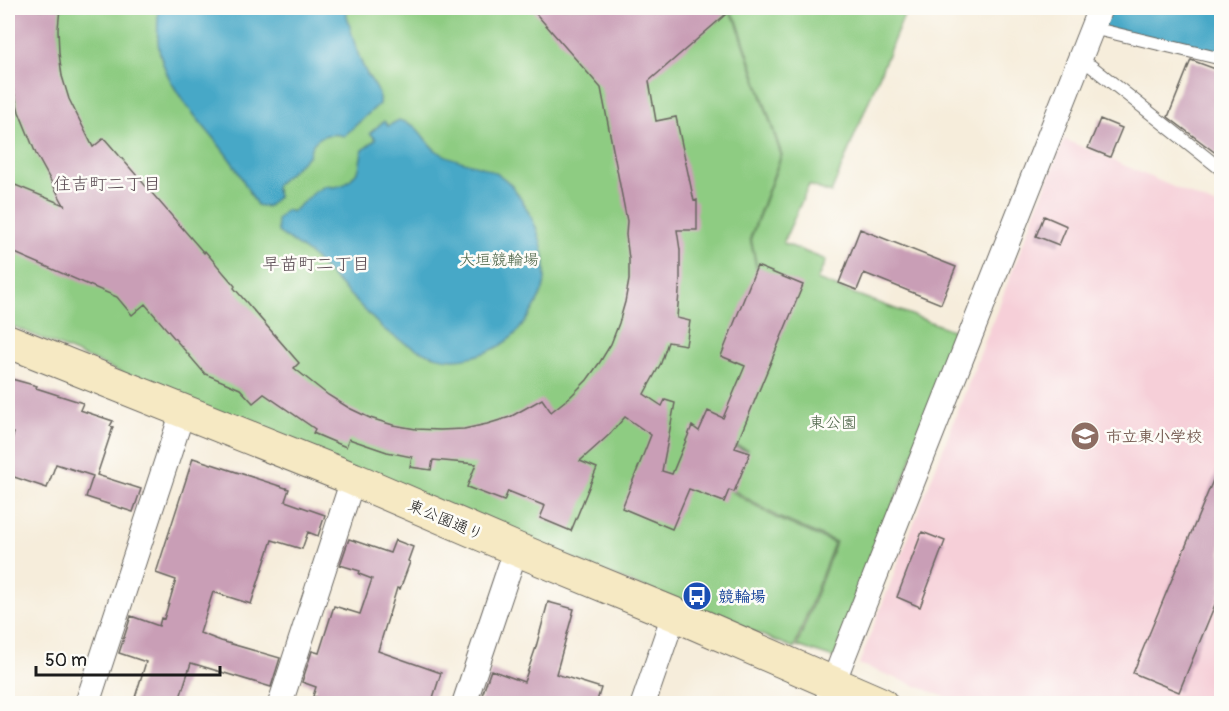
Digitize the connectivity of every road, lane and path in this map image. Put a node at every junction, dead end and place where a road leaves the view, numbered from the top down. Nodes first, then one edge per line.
1 (1095, 20) edge
2 (1221, 59) edge
3 (1079, 61) junction
4 (1221, 170) edge
5 (8, 341) edge
6 (183, 411) junction
7 (353, 479) junction
8 (516, 549) junction
9 (674, 614) junction
10 (830, 693) edge
11 (87, 704) edge
12 (280, 704) edge
13 (464, 704) edge
14 (643, 704) edge
15 (881, 704) edge

1 - 2 lane
1 - 3 street
3 - 4 lane
3 - 10 street
5 - 6 street, 東公園通り
6 - 7 street, 東公園通り
6 - 11 street
7 - 8 street, 東公園通り
7 - 12 street
8 - 9 street, 東公園通り
8 - 13 street
9 - 10 street, 東公園通り
9 - 14 street
10 - 15 street, 東公園通り

